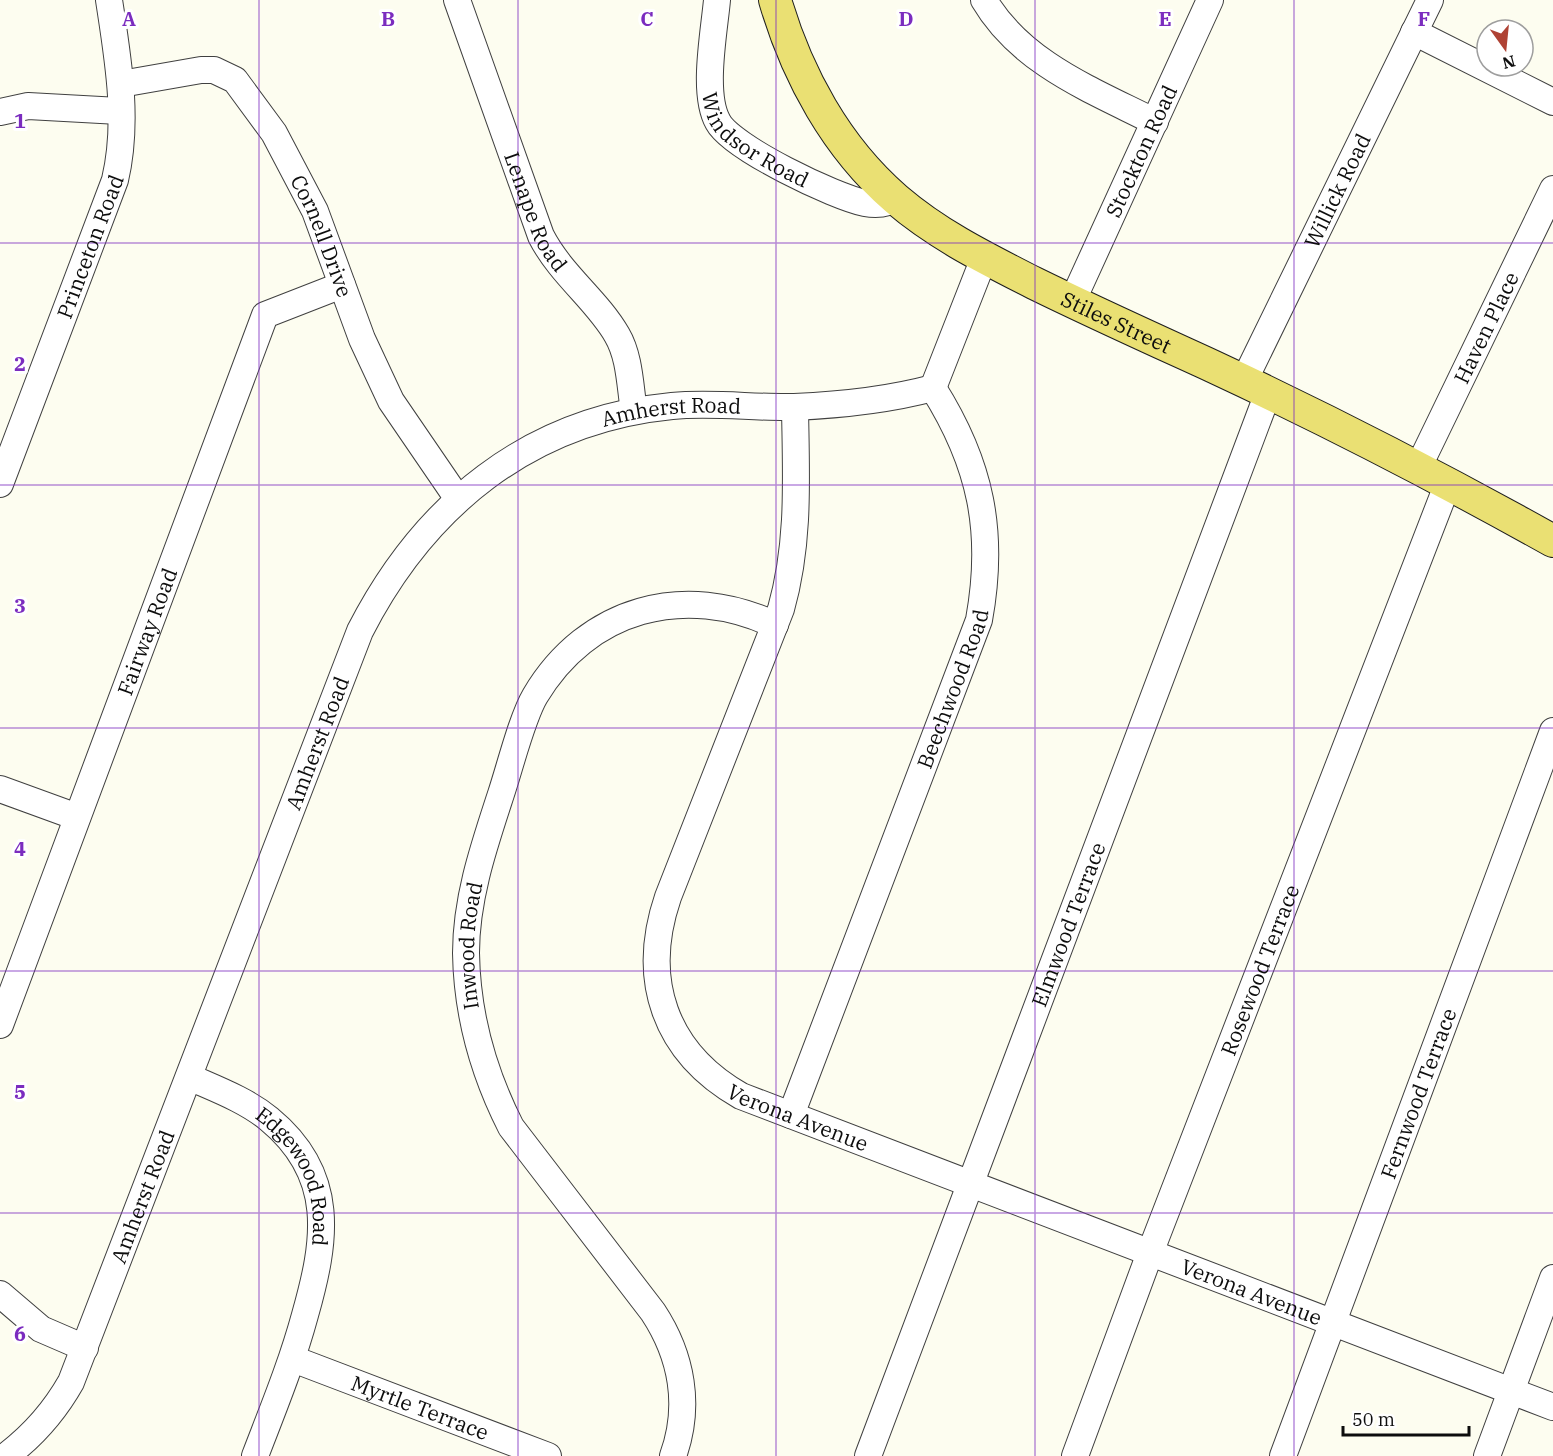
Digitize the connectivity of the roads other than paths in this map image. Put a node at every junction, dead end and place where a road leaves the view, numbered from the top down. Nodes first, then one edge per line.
1 (109, 0) edge
2 (457, 0) edge
3 (717, 0) edge
4 (775, 0) edge
5 (984, 0) edge
6 (1210, 0) edge
7 (1430, 0) edge
8 (1414, 33) junction
9 (121, 84) junction
10 (1553, 102) edge
11 (119, 111) junction
12 (0, 112) edge
13 (1155, 122) junction
14 (1553, 189) edge
15 (895, 198) junction
16 (984, 258) junction
17 (342, 285) junction
18 (1072, 302) junction
19 (1256, 387) junction
20 (933, 388) junction
21 (795, 406) junction
22 (634, 411) junction
23 (1418, 468) junction
24 (1448, 483) junction
25 (0, 484) edge
26 (458, 499) junction
27 (1553, 542) edge
28 (775, 625) junction
29 (1553, 731) edge
30 (0, 789) edge
31 (77, 817) junction
32 (0, 1025) edge
33 (189, 1077) junction
34 (791, 1115) junction
35 (971, 1184) junction
36 (1150, 1253) junction
37 (1553, 1278) edge
38 (0, 1294) edge
39 (1334, 1323) junction
40 (85, 1348) junction
41 (293, 1359) junction
42 (1511, 1391) junction
43 (1553, 1407) edge
44 (6, 1456) edge
45 (255, 1456) edge
46 (548, 1456) edge
47 (673, 1456) edge
48 (868, 1456) edge
49 (1075, 1456) edge
50 (1283, 1456) edge
51 (1487, 1456) edge

1 - 9 street, Princeton Road
2 - 22 street, Lenape Road
3 - 15 street, Windsor Road
4 - 15 main road, Stiles Street
5 - 13 street
6 - 13 street, Stockton Road
7 - 8 street, Willick Road
8 - 10 street
8 - 19 street, Willick Road
9 - 11 street, Princeton Road
9 - 17 street, Cornell Drive
11 - 12 street
11 - 25 street, Princeton Road
13 - 18 street, Stockton Road
14 - 23 street, Haven Place
15 - 16 main road, Stiles Street
16 - 18 main road, Stiles Street
16 - 20 street
17 - 26 street, Cornell Drive
17 - 31 street, Fairway Road
18 - 19 main road, Stiles Street
19 - 23 main road, Stiles Street
19 - 35 street, Elmwood Terrace
20 - 21 street, Amherst Road
20 - 34 street, Beechwood Road
21 - 22 street, Amherst Road
21 - 28 street, Verona Avenue
22 - 26 street, Amherst Road
23 - 24 main road, Stiles Street
24 - 27 main road, Stiles Street
24 - 36 street, Rosewood Terrace
26 - 33 street, Amherst Road
28 - 34 street, Verona Avenue
28 - 47 street, Inwood Road
29 - 39 street, Fernwood Terrace
30 - 31 street
31 - 32 street, Fairway Road
33 - 40 street, Amherst Road
33 - 41 street, Edgewood Road
34 - 35 street, Verona Avenue
35 - 36 street, Verona Avenue
35 - 48 street, Elmwood Terrace
36 - 39 street, Verona Avenue
36 - 49 street, Rosewood Terrace
37 - 42 street
38 - 40 street
39 - 42 street, Verona Avenue
39 - 50 street, Fernwood Terrace
40 - 44 street, Amherst Road
41 - 45 street, Edgewood Road
41 - 46 street, Myrtle Terrace
42 - 43 street, Verona Avenue
42 - 51 street

